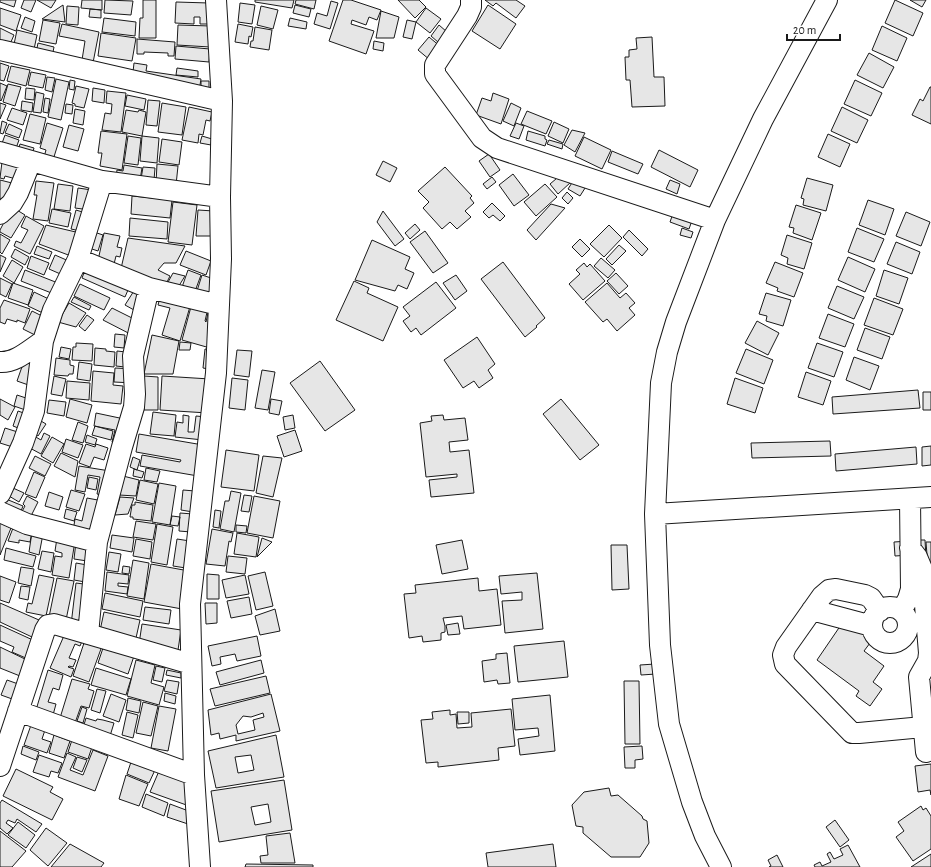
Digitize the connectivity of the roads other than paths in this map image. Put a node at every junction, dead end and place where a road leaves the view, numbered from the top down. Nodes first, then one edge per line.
1 (216, 0) edge
2 (470, 0) edge
3 (827, 0) edge
4 (0, 50) edge
5 (222, 101) junction
6 (0, 152) edge
7 (31, 161) junction
8 (102, 181) junction
9 (220, 197) junction
10 (0, 214) edge
11 (714, 220) junction
12 (78, 259) junction
13 (149, 288) junction
14 (219, 305) junction
15 (43, 341) junction
16 (0, 362) edge
17 (0, 494) edge
18 (931, 497) edge
19 (910, 499) junction
20 (0, 512) edge
21 (655, 514) junction
22 (98, 542) junction
23 (910, 548) junction
24 (812, 610) junction
25 (901, 611) junction
26 (876, 618) junction
27 (88, 634) junction
28 (191, 664) junction
29 (11, 713) edge
30 (923, 727) junction
31 (926, 752) dead end
32 (0, 766) edge
33 (194, 774) junction
34 (200, 867) edge
35 (721, 867) edge

1 - 5 street
2 - 11 street
3 - 11 street
4 - 5 street
5 - 9 street
6 - 7 street
7 - 8 street
7 - 10 street
8 - 9 street
8 - 12 street
9 - 14 street
11 - 21 street
12 - 13 street
12 - 15 street
13 - 14 street
13 - 22 street
14 - 28 street
15 - 16 street
15 - 17 street
18 - 19 street
19 - 21 street
19 - 23 street
20 - 22 street
21 - 35 street
22 - 27 street
23 - 25 street
23 - 30 street
24 - 26 street
24 - 26 street
24 - 30 street
25 - 26 street
25 - 26 street
27 - 28 street
27 - 29 street
28 - 33 street
29 - 32 street
29 - 33 street
30 - 31 street
33 - 34 street

